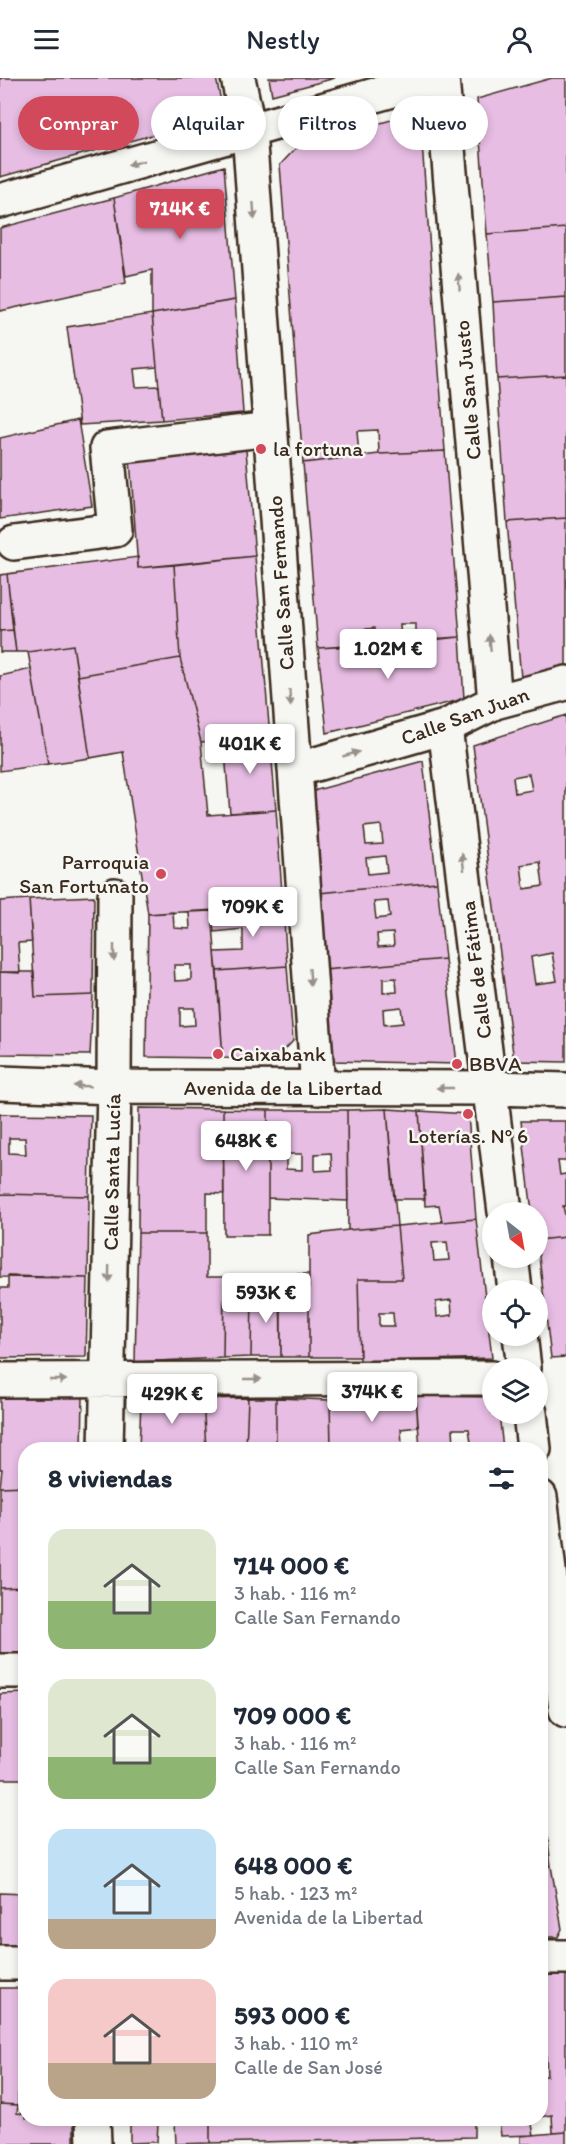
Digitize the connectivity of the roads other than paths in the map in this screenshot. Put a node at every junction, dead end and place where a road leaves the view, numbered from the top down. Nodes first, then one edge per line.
1 (238, 78) edge
2 (435, 78) edge
3 (442, 78) edge
4 (242, 96) edge
5 (266, 126) edge
6 (181, 150) edge
7 (250, 150) edge
8 (0, 201) edge
9 (270, 429) junction
10 (14, 543) dead end
11 (566, 683) edge
12 (495, 702) junction
13 (445, 728) junction
14 (295, 770) junction
15 (115, 895) dead end
16 (0, 1083) edge
17 (114, 1087) junction
18 (491, 1088) junction
19 (318, 1089) junction
20 (566, 1090) edge
21 (504, 1202) edge
22 (482, 1378) edge
23 (0, 1380) edge
24 (106, 1380) junction
25 (531, 1424) edge
26 (106, 1442) edge
27 (533, 1442) edge
28 (548, 1636) edge
29 (549, 1653) edge
30 (0, 1671) edge
31 (18, 1671) edge
32 (566, 1710) edge
33 (566, 1957) edge
34 (548, 1958) edge
35 (18, 1963) edge
36 (0, 1964) edge
37 (93, 2126) edge
38 (94, 2144) edge

1 - 4 street, Calle San Fernando
2 - 5 street
12 -> 3 street, Calle San Justo
6 -> 8 street
7 -> 9 street, Calle San Fernando
9 - 10 street
9 -> 14 street, Calle San Fernando
11 - 12 street, Calle San Juan
12 - 13 street, Calle San Juan
14 -> 13 street, Calle San Juan
18 -> 13 street, Calle de Fátima
14 -> 19 street, Calle San Fernando
15 -> 17 street, Calle Santa Lucía
17 -> 16 street, Avenida de la Libertad
17 - 19 street, Avenida de la Libertad
17 -> 24 street, Calle Santa Lucía
18 -> 19 street, Avenida de la Libertad
18 - 20 street, Avenida de la Libertad
18 - 21 street, Calle de Fátima
24 -> 22 street
23 -> 24 street
24 - 26 street, Calle Santa Lucía
25 - 27 street
28 - 29 street
29 - 32 street
30 - 31 street
33 - 34 street
35 - 36 street
37 - 38 street

